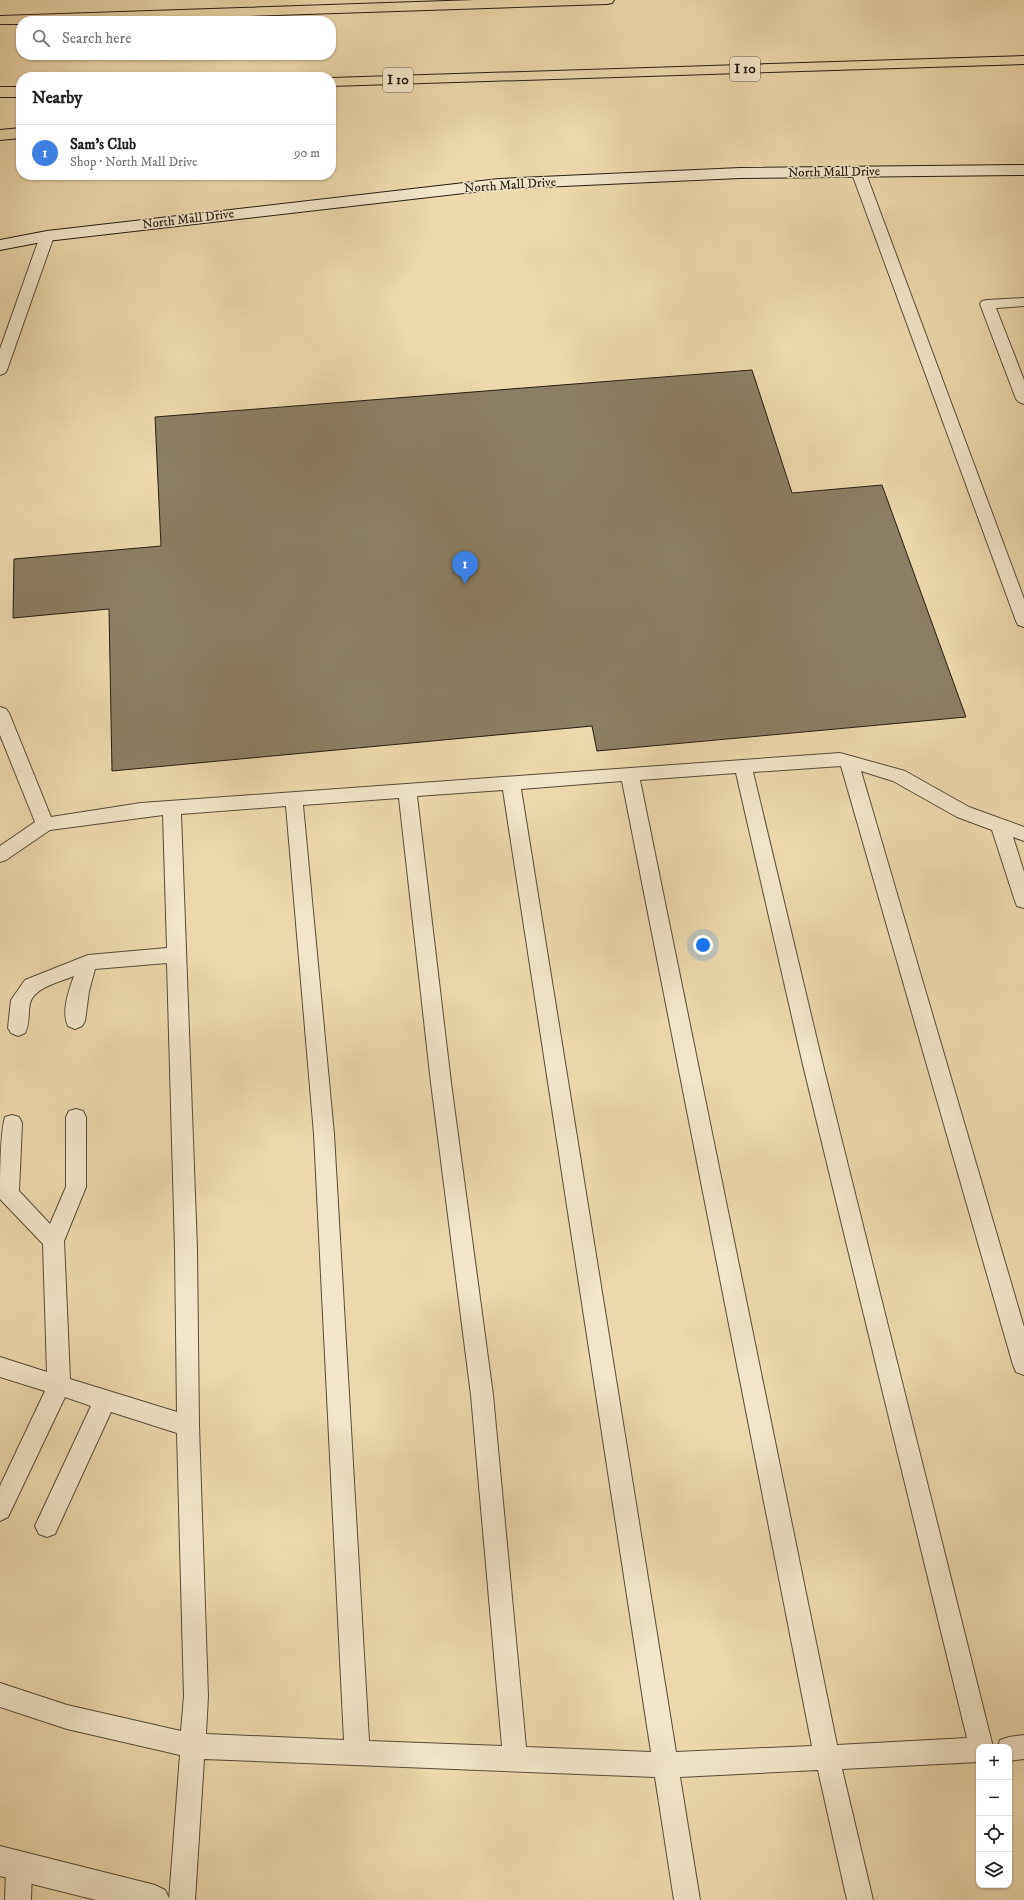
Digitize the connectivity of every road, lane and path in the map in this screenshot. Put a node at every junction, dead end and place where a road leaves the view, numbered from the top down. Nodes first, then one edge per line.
1 (607, 0) edge
2 (121, 16) edge
3 (16, 19) edge
4 (0, 20) edge
5 (1024, 60) edge
6 (466, 78) junction
7 (336, 82) edge
8 (0, 92) edge
9 (16, 92) edge
10 (336, 94) edge
11 (16, 133) edge
12 (0, 135) edge
13 (1024, 170) edge
14 (858, 172) junction
15 (47, 236) junction
16 (0, 246) edge
17 (1024, 302) edge
18 (0, 370) edge
19 (1024, 399) edge
20 (1024, 621) edge
21 (0, 713) edge
22 (849, 762) junction
23 (742, 766) junction
24 (630, 774) junction
25 (511, 783) junction
26 (407, 791) junction
27 (294, 799) junction
28 (172, 808) junction
29 (45, 824) junction
30 (1000, 825) junction
31 (1024, 834) edge
32 (0, 855) edge
33 (1024, 901) edge
34 (177, 955) junction
35 (88, 962) junction
36 (75, 1021) dead end
37 (18, 1028) dead end
38 (76, 1116) dead end
39 (12, 1123) dead end
40 (53, 1241) junction
41 (1024, 1365) edge
42 (1, 1370) edge
43 (59, 1386) junction
44 (105, 1400) junction
45 (188, 1426) junction
46 (0, 1510) edge
47 (46, 1526) dead end
48 (0, 1695) edge
49 (980, 1744) edge
50 (193, 1746) junction
51 (1024, 1747) edge
52 (1012, 1749) edge
53 (976, 1750) edge
54 (357, 1752) junction
55 (827, 1757) junction
56 (515, 1759) junction
57 (666, 1765) junction
58 (9, 1863) edge
59 (18, 1900) edge
60 (155, 1900) edge
61 (182, 1900) edge
62 (687, 1900) edge
63 (860, 1900) edge

1 - 2 highway
3 - 4 highway
5 - 6 highway, I 10
6 - 7 highway, I 10
6 - 10 highway
8 - 9 highway
11 - 12 highway
13 - 14 street, North Mall Drive
14 - 15 street, North Mall Drive
14 - 20 lane
15 - 16 street, North Mall Drive
15 - 18 lane
17 - 19 lane
21 - 29 lane
22 - 23 lane
22 - 30 lane
22 - 41 lane
23 - 24 lane
23 - 49 lane
24 - 25 lane
24 - 55 lane
25 - 26 lane
25 - 57 lane
26 - 27 lane
26 - 56 lane
27 - 28 lane
27 - 54 lane
28 - 29 lane
28 - 34 lane
29 - 32 lane
30 - 31 lane
30 - 33 lane
34 - 35 lane
34 - 45 lane
35 - 36 lane
35 - 37 lane
38 - 40 lane
39 - 40 lane
40 - 43 lane
42 - 43 lane
43 - 44 lane
43 - 46 lane
44 - 45 lane
44 - 47 lane
45 - 50 lane
48 - 50 lane
50 - 54 lane
50 - 61 lane
51 - 52 lane
53 - 55 lane
54 - 56 lane
55 - 57 lane
55 - 63 lane
56 - 57 lane
57 - 62 lane
58 - 59 lane
58 - 60 street

